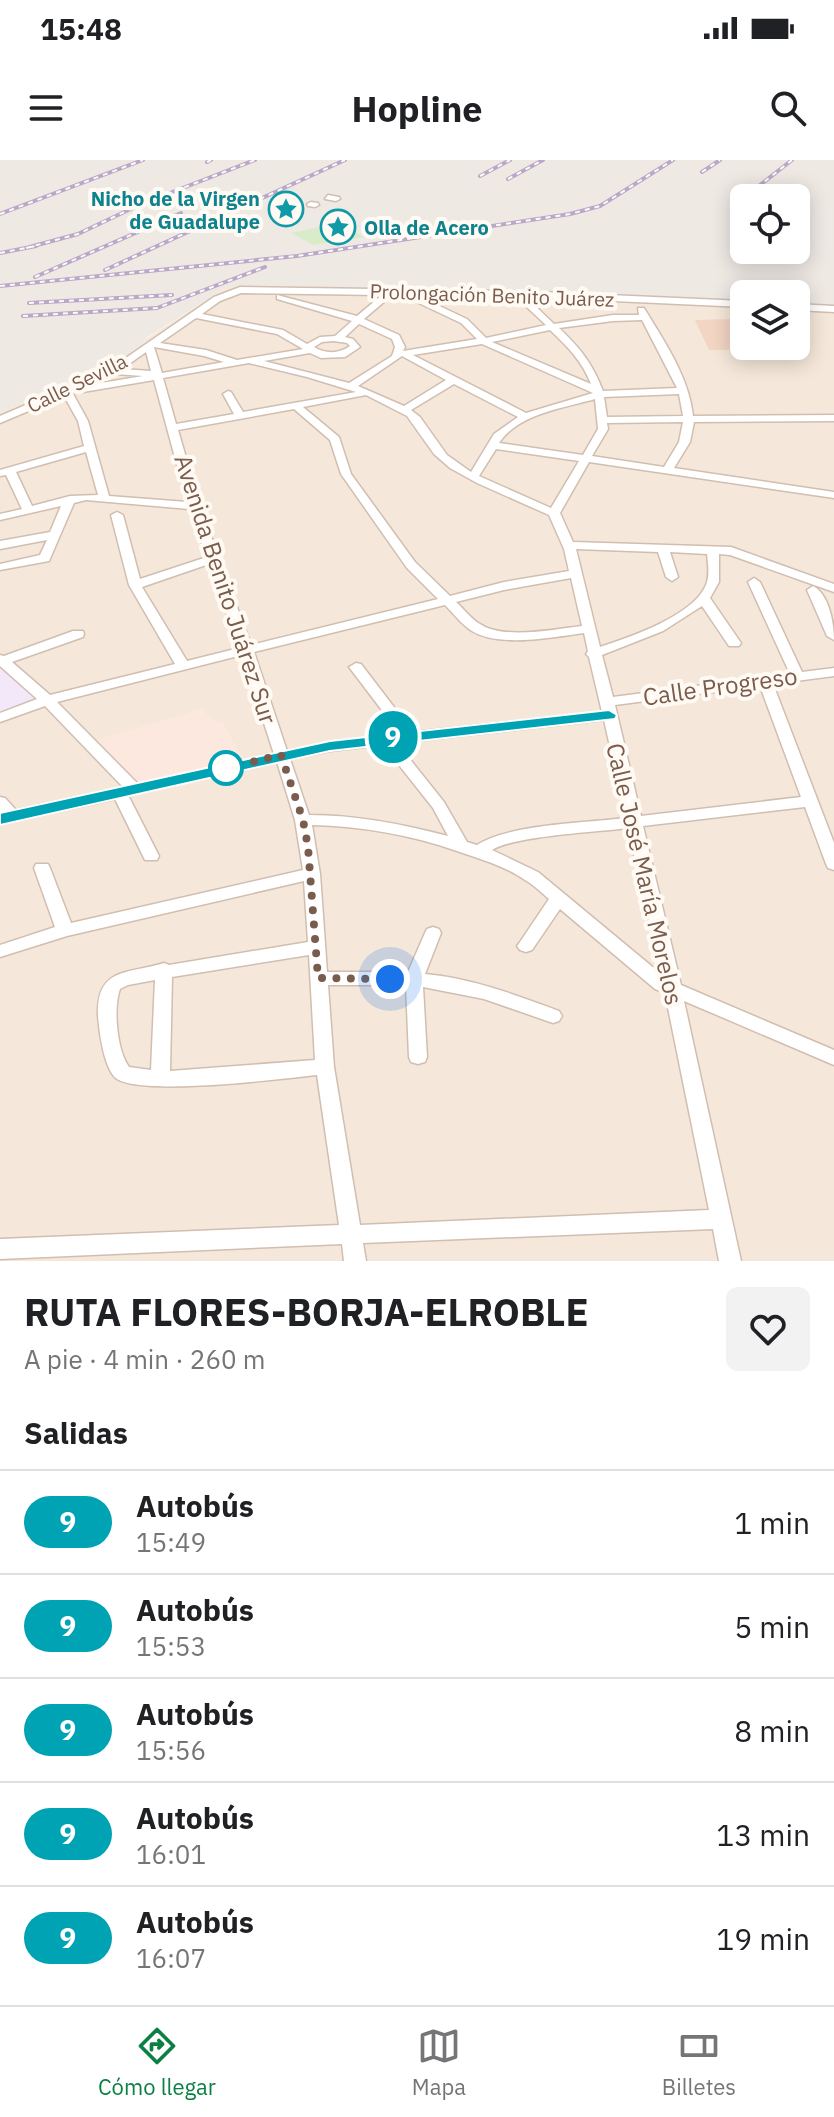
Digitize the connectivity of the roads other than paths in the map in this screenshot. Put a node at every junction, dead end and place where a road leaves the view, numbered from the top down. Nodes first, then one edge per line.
1 (240, 290) junction
2 (394, 292) junction
3 (518, 294) junction
4 (636, 299) junction
5 (730, 303) edge
6 (810, 308) edge
7 (834, 309) edge
8 (195, 315) junction
9 (644, 317) junction
10 (358, 318) junction
11 (553, 326) junction
12 (338, 338) junction
13 (485, 342) junction
14 (150, 345) junction
15 (311, 348) junction
16 (345, 354) junction
17 (401, 354) junction
18 (356, 359) dead end
19 (251, 361) junction
20 (237, 363) junction
21 (367, 364) dead end
22 (379, 368) junction
23 (113, 371) junction
24 (158, 376) junction
25 (453, 380) junction
26 (349, 387) junction
27 (64, 391) junction
28 (681, 391) junction
29 (599, 392) junction
30 (365, 393) junction
31 (228, 394) dead end
32 (295, 405) junction
33 (404, 410) junction
34 (240, 416) junction
35 (525, 417) junction
36 (834, 418) edge
37 (688, 419) junction
38 (0, 420) edge
39 (603, 420) junction
40 (173, 428) junction
41 (492, 445) junction
42 (91, 447) junction
43 (584, 459) junction
44 (667, 471) junction
45 (5, 472) edge
46 (474, 476) junction
47 (834, 495) edge
48 (104, 498) junction
49 (70, 499) junction
50 (194, 506) junction
51 (28, 510) junction
52 (554, 513) junction
53 (117, 515) dead end
54 (0, 517) edge
55 (54, 535) junction
56 (0, 545) edge
57 (569, 545) junction
58 (663, 548) junction
59 (713, 550) junction
60 (213, 559) junction
61 (3, 567) dead end
62 (576, 574) junction
63 (672, 577) dead end
64 (754, 582) dead end
65 (135, 585) junction
66 (834, 588) edge
67 (813, 590) dead end
68 (703, 598) junction
69 (447, 600) junction
70 (589, 629) junction
71 (78, 634) dead end
72 (834, 636) edge
73 (734, 643) dead end
74 (247, 651) junction
75 (593, 654) junction
76 (1, 660) edge
77 (184, 667) junction
78 (356, 667) dead end
79 (834, 672) edge
80 (797, 675) junction
81 (764, 679) junction
82 (47, 700) junction
83 (608, 709) junction
84 (0, 718) edge
85 (408, 735) junction
86 (385, 738) junction
87 (281, 755) junction
88 (128, 792) junction
89 (809, 801) junction
90 (0, 802) edge
91 (7, 818) edge
92 (303, 820) junction
93 (632, 823) junction
94 (471, 849) junction
95 (151, 856) dead end
96 (834, 864) edge
97 (42, 868) dead end
98 (312, 874) junction
99 (559, 898) junction
100 (65, 930) junction
101 (433, 933) dead end
102 (526, 946) dead end
103 (316, 947) junction
104 (0, 951) edge
105 (164, 970) junction
106 (318, 978) junction
107 (414, 979) junction
108 (673, 990) junction
109 (553, 1016) dead end
110 (418, 1057) dead end
111 (834, 1058) edge
112 (325, 1067) junction
113 (160, 1079) junction
114 (721, 1219) junction
115 (349, 1236) junction
116 (0, 1249) edge
117 (355, 1261) edge
118 (730, 1261) edge

1 - 2 street, Prolongación Benito Juárez
1 - 8 street
1 - 10 street
2 - 3 street, Prolongación Benito Juárez
2 - 10 street
2 - 13 street
3 - 4 street, Prolongación Benito Juárez
3 - 11 street
4 - 5 street, Prolongación Benito Juárez
4 - 9 street
6 - 7 street
8 - 14 street
8 - 15 street
9 - 11 street
9 - 28 street
10 - 12 street
10 - 17 street
11 - 13 street
11 - 29 street
12 - 15 street
12 - 16 street
13 - 17 street
13 - 29 street
14 - 20 street
14 - 23 street, Calle Sevilla
14 - 24 street, Avenida Benito Juárez Sur
15 - 16 street
15 - 19 street
16 - 18 street
17 - 22 street
17 - 25 street
19 - 20 street
19 - 26 street
20 - 24 street
21 - 22 street
22 - 26 street
23 - 24 street
23 - 27 street, Calle Sevilla
24 - 27 street
24 - 40 street, Avenida Benito Juárez Sur
25 - 33 street
25 - 35 street
26 - 30 street
27 - 38 street, Calle Sevilla
27 - 42 street
28 - 29 street
28 - 37 street
29 - 35 street
29 - 39 street
30 - 32 street
30 - 33 street
31 - 34 street
32 - 34 street
32 - 69 street
33 - 46 street
34 - 40 street
35 - 41 street
36 - 37 street
37 - 39 street
37 - 44 street
39 - 43 street
40 - 50 street, Avenida Benito Juárez Sur
41 - 43 street
41 - 46 street
42 - 45 street
42 - 48 street
43 - 44 street
43 - 52 street
44 - 47 street
45 - 51 street
46 - 52 street
48 - 49 street
48 - 50 street
49 - 51 street
49 - 55 street
50 - 60 street, Avenida Benito Juárez Sur
51 - 54 street
52 - 57 street, Calle José María Morelos
53 - 65 street
55 - 56 street
55 - 61 street
57 - 58 street
57 - 62 street, Calle José María Morelos
58 - 59 street
58 - 63 street
59 - 66 street
59 - 68 street
60 - 65 street
60 - 74 street, Avenida Benito Juárez Sur
62 - 69 street
62 - 70 street, Calle José María Morelos
64 - 80 street
65 - 77 street
67 - 72 street
68 - 73 street
68 - 75 street
69 - 70 street
69 - 74 street
70 - 75 street, Calle José María Morelos
71 - 76 street
74 - 77 street
74 - 87 street, Avenida Benito Juárez Sur
75 - 83 street, Calle José María Morelos
76 - 82 street
77 - 82 street
78 - 85 street
79 - 80 street, Calle Progreso
80 - 81 street, Calle Progreso
81 - 83 street, Calle Progreso
81 - 89 street
82 - 84 street
82 - 88 street
83 - 85 street, Calle Progreso
83 - 93 street, Calle José María Morelos
85 - 86 street, Calle Progreso
86 - 87 street, Calle Progreso
86 - 94 street
87 - 88 street, Calle Progreso
87 - 92 street, Avenida Benito Juárez Sur
88 - 91 street, Calle Progreso
88 - 95 street
89 - 93 street
89 - 96 street
90 - 91 street
92 - 94 street
92 - 98 street, Avenida Benito Juárez Sur
93 - 94 street
93 - 108 street, Calle José María Morelos
94 - 99 street
97 - 100 street
98 - 100 street
98 - 103 street, Avenida Benito Juárez Sur
99 - 102 street
99 - 108 street
100 - 104 street
101 - 107 street
103 - 105 street
103 - 106 street, Avenida Benito Juárez Sur
105 - 113 street
105 - 113 street
106 - 107 street
106 - 112 street, Avenida Benito Juárez Sur
107 - 109 street
107 - 110 street
108 - 111 street
108 - 114 street, Calle José María Morelos
112 - 113 street
112 - 115 street, Avenida Benito Juárez Sur
114 - 115 street
114 - 118 street, Calle José María Morelos
115 - 116 street
115 - 117 street, Avenida Benito Juárez Sur

